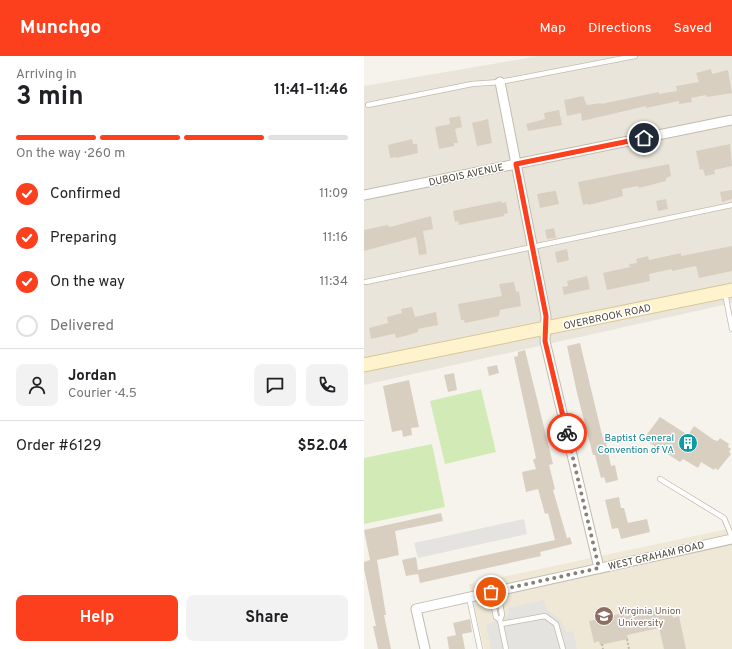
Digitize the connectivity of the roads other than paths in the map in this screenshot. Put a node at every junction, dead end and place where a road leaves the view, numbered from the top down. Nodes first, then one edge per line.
1 (635, 56) edge
2 (500, 82) junction
3 (368, 105) dead end
4 (732, 120) edge
5 (516, 164) junction
6 (364, 195) edge
7 (732, 205) edge
8 (532, 246) junction
9 (366, 282) dead end
10 (728, 291) edge
11 (546, 328) junction
12 (732, 329) edge
13 (364, 365) edge
14 (660, 478) dead end
15 (732, 538) edge
16 (599, 568) junction
17 (494, 592) junction
18 (469, 597) junction
19 (501, 622) junction
20 (425, 649) edge
21 (480, 649) edge
22 (506, 649) edge
23 (563, 649) edge

1 - 2 lane
2 - 3 lane
2 - 5 street
4 - 5 street, DUBOIS AVENUE
5 - 6 street, DUBOIS AVENUE
5 - 8 street
7 - 8 lane
8 - 9 lane
8 - 11 street
10 - 11 street, OVERBROOK ROAD
10 - 12 lane
11 - 13 street, OVERBROOK ROAD
11 - 16 street
14 - 15 lane
15 - 16 street, WEST GRAHAM ROAD
16 - 17 street, WEST GRAHAM ROAD
17 - 18 street, WEST GRAHAM ROAD
17 - 19 lane
17 - 19 lane
18 - 20 street, WEST GRAHAM ROAD
18 - 21 lane
19 - 22 lane
19 - 23 lane

